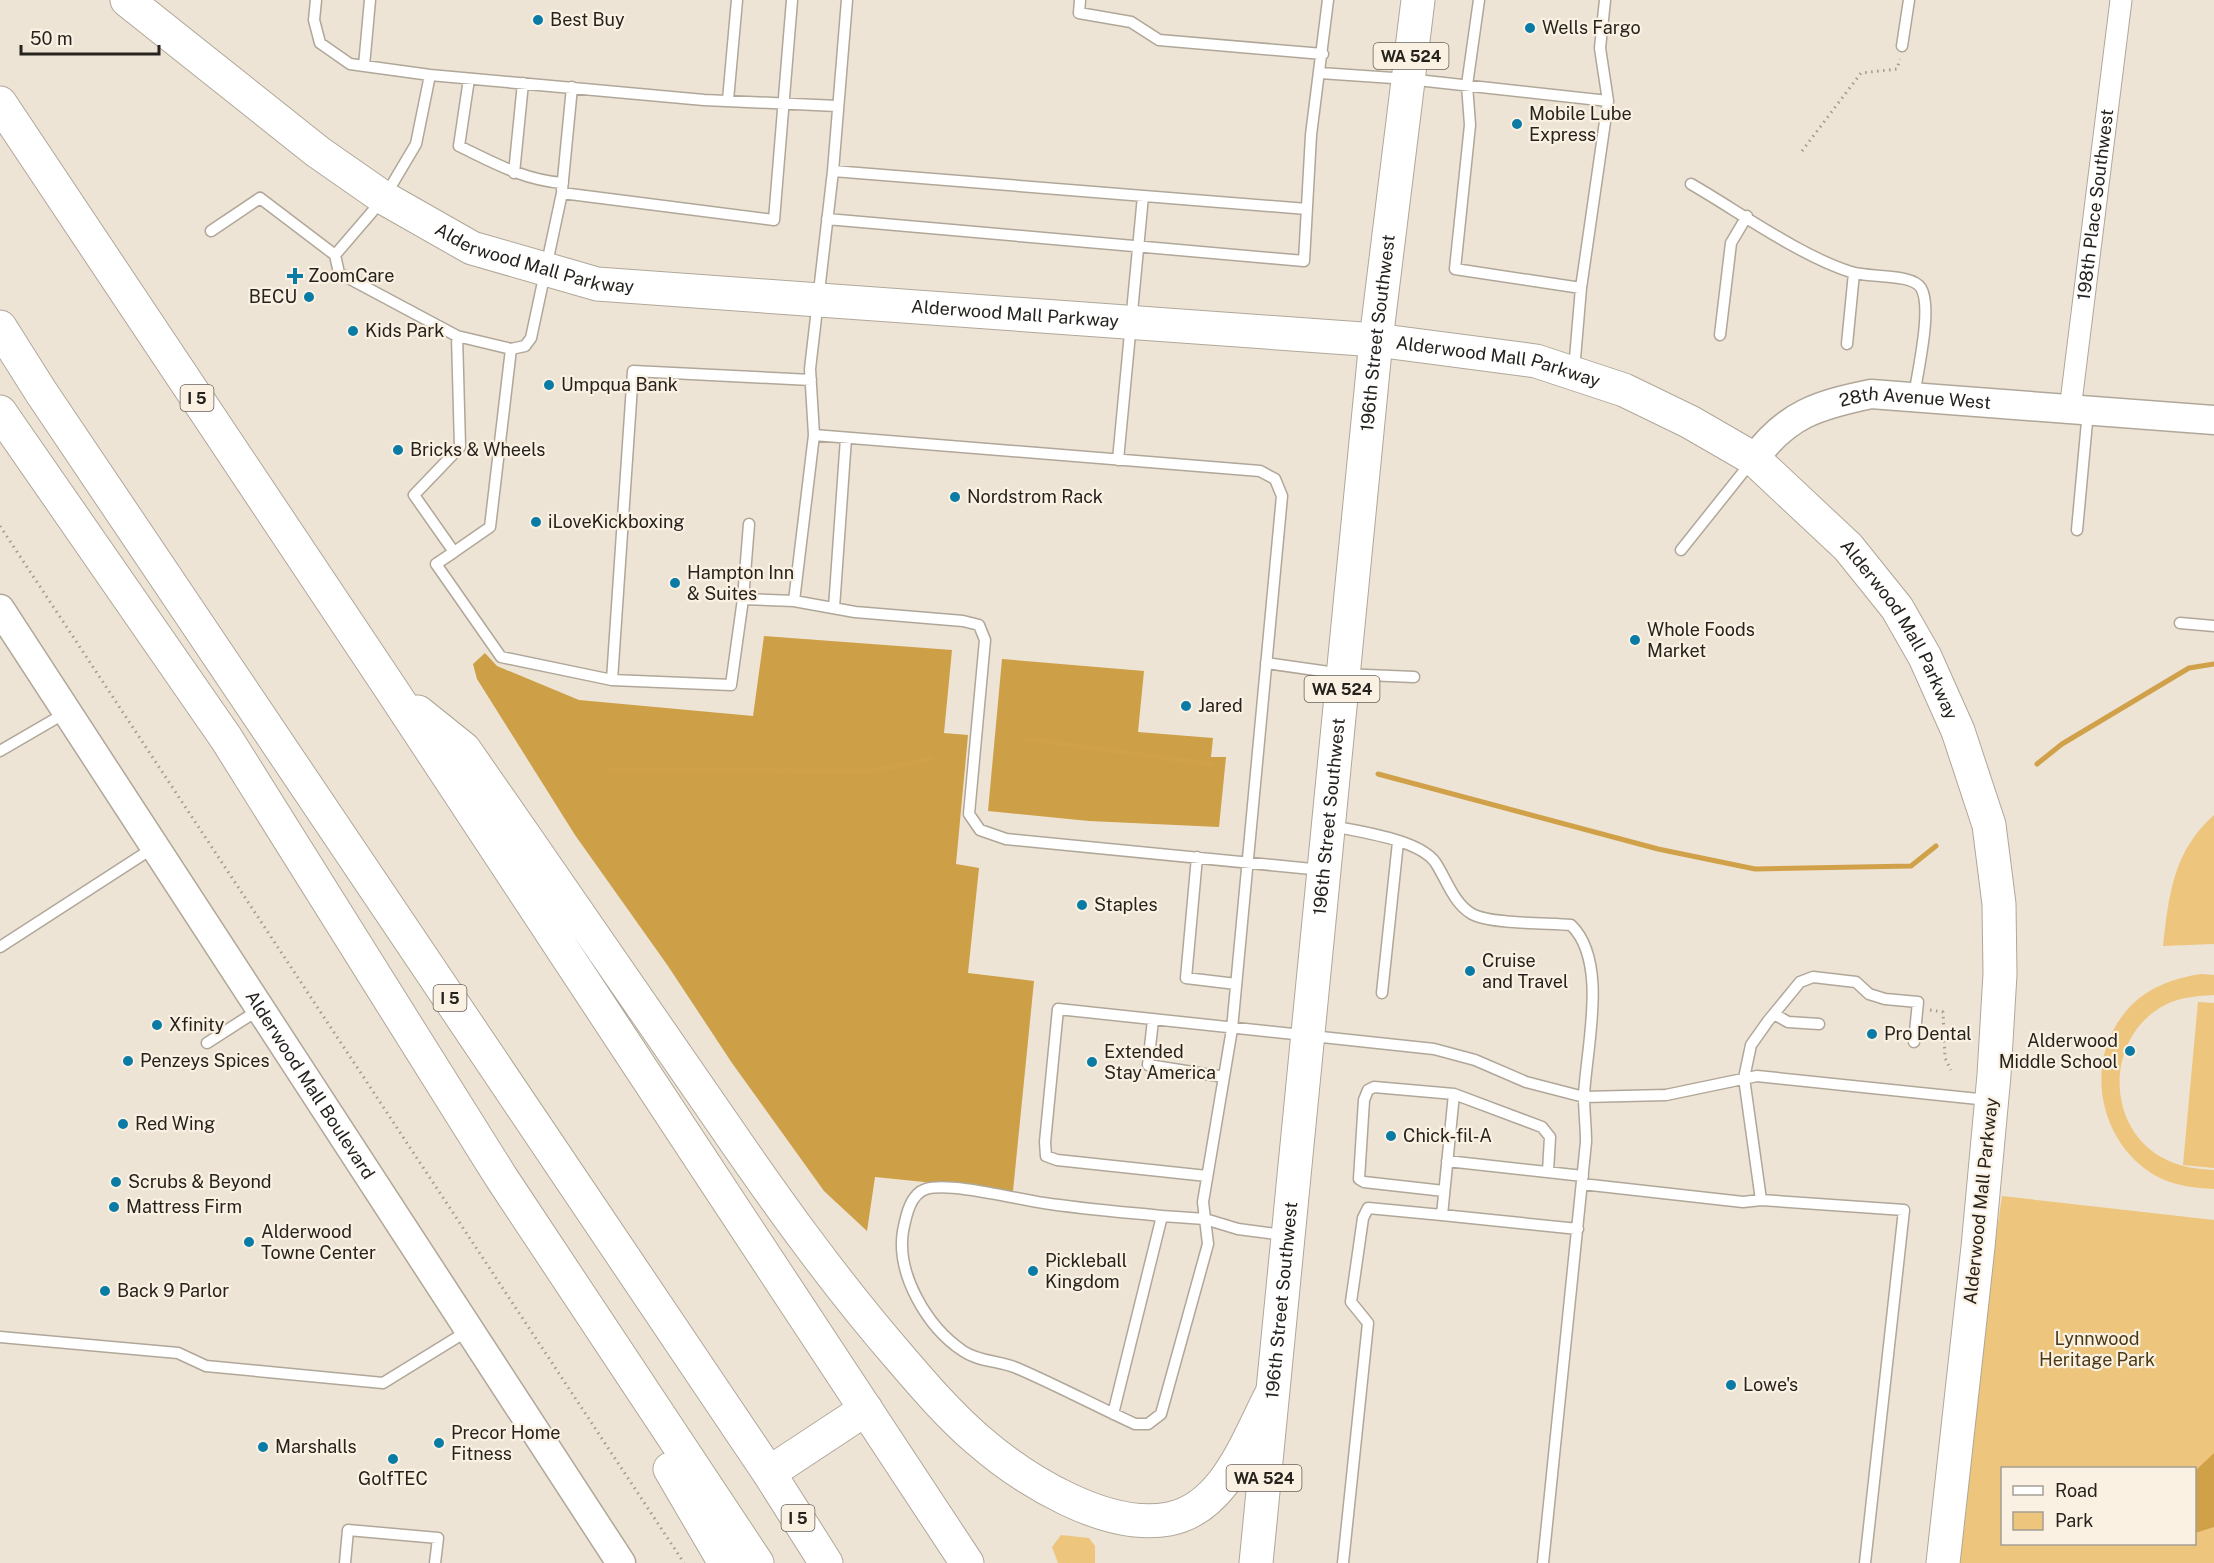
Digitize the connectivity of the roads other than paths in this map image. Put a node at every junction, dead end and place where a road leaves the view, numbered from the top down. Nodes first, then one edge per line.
1 (127, 0) edge
2 (316, 0) edge
3 (370, 0) edge
4 (737, 0) edge
5 (792, 0) edge
6 (847, 0) edge
7 (1080, 0) edge
8 (1328, 0) edge
9 (1418, 0) edge
10 (1479, 0) edge
11 (1605, 0) edge
12 (1909, 0) edge
13 (2121, 0) edge
14 (1902, 46) road end
15 (1323, 54) junction
16 (364, 66) junction
17 (1320, 73) junction
18 (430, 75) junction
19 (469, 79) junction
20 (1408, 79) junction
21 (523, 83) junction
22 (1467, 85) junction
23 (572, 87) junction
24 (728, 100) junction
25 (1608, 101) junction
26 (0, 103) edge
27 (783, 105) junction
28 (837, 106) junction
29 (833, 171) junction
30 (514, 173) junction
31 (1691, 184) dead end
32 (563, 188) junction
33 (1143, 196) junction
34 (384, 198) junction
35 (1307, 209) junction
36 (1747, 216) junction
37 (827, 219) junction
38 (211, 231) dead end
39 (1140, 247) junction
40 (335, 255) junction
41 (547, 271) junction
42 (1854, 273) junction
43 (1581, 288) junction
44 (816, 300) junction
45 (1130, 322) junction
46 (0, 327) edge
47 (1720, 335) dead end
48 (458, 336) junction
49 (1376, 340) junction
50 (1847, 344) dead end
51 (511, 349) junction
52 (1574, 374) junction
53 (811, 380) junction
54 (1914, 397) junction
55 (2079, 410) junction
56 (0, 412) edge
57 (2214, 420) edge
58 (814, 435) junction
59 (846, 438) junction
60 (1754, 459) junction
61 (1118, 460) junction
62 (749, 524) dead end
63 (2077, 530) dead end
64 (1681, 550) dead end
65 (454, 552) junction
66 (743, 599) junction
67 (794, 601) junction
68 (834, 608) junction
69 (0, 609) edge
70 (2180, 623) dead end
71 (2214, 626) edge
72 (1266, 663) junction
73 (1343, 674) junction
74 (1413, 677) dead end
75 (612, 680) junction
76 (393, 692) junction
77 (67, 712) junction
78 (0, 751) edge
79 (1329, 825) junction
80 (1398, 842) junction
81 (155, 847) junction
82 (1197, 857) junction
83 (1247, 861) junction
84 (1324, 870) junction
85 (0, 947) edge
86 (1236, 984) junction
87 (1382, 993) dead end
88 (260, 1008) junction
89 (1774, 1014) junction
90 (1153, 1020) junction
91 (1819, 1024) dead end
92 (1232, 1029) junction
93 (1308, 1035) junction
94 (1914, 1042) dead end
95 (207, 1043) dead end
96 (1224, 1077) junction
97 (1744, 1078) junction
98 (1454, 1094) junction
99 (1584, 1097) junction
100 (1991, 1100) junction
101 (1447, 1161) junction
102 (1548, 1172) junction
103 (1208, 1176) junction
104 (501, 1177) junction
105 (1582, 1180) junction
106 (1444, 1191) junction
107 (1761, 1200) junction
108 (1442, 1215) junction
109 (1162, 1216) junction
110 (1205, 1219) junction
111 (1578, 1229) junction
112 (1287, 1235) junction
113 (469, 1330) junction
114 (0, 1337) edge
115 (1272, 1393) junction
116 (866, 1409) junction
117 (1113, 1414) junction
118 (769, 1473) junction
119 (925, 1497) junction
120 (345, 1563) edge
121 (435, 1563) edge
122 (621, 1563) edge
123 (725, 1563) edge
124 (757, 1563) edge
125 (826, 1563) edge
126 (967, 1563) edge
127 (977, 1563) edge
128 (1256, 1563) edge
129 (1343, 1563) edge
130 (1543, 1563) edge
131 (1865, 1563) edge
132 (1943, 1563) edge

1 - 34 main road, Alderwood Mall Parkway
2 - 16 lane
3 - 16 lane
4 - 24 lane
5 - 27 lane
6 - 28 lane
7 - 15 lane
8 - 15 lane
9 - 20 main road, 196th Street Southwest / WA 524
10 - 22 lane
11 - 25 lane
12 - 14 lane
13 - 55 street, 198th Place Southwest
15 - 17 lane
16 - 18 lane
17 - 20 lane
17 - 35 lane
18 - 19 lane
18 - 34 lane
19 - 21 lane
19 - 30 lane
20 - 22 lane
20 - 49 main road, 196th Street Southwest / WA 524
21 - 23 lane
21 - 30 lane
22 - 25 lane
22 - 43 lane
23 - 24 lane
23 - 32 lane
24 - 27 lane
25 - 43 lane
26 - 76 main road, I 5
27 - 28 lane
27 - 32 lane
28 - 29 lane
29 - 33 lane
29 - 37 lane
30 - 32 lane
31 - 36 lane
32 - 41 lane
33 - 35 lane
33 - 39 lane
34 - 40 lane
34 - 41 main road, Alderwood Mall Parkway
35 - 39 lane
36 - 42 lane
36 - 47 lane
37 - 39 lane
37 - 44 lane
38 - 40 lane
39 - 45 lane
40 - 48 lane
41 - 44 main road, Alderwood Mall Parkway
41 - 51 lane
42 - 50 lane
42 - 54 lane
43 - 52 lane
44 - 45 main road, Alderwood Mall Parkway
44 - 53 lane
45 - 49 main road, Alderwood Mall Parkway
45 - 61 lane
46 - 118 main road, I 5
48 - 51 lane
48 - 65 lane
49 - 52 main road, Alderwood Mall Parkway
49 - 73 main road, 196th Street Southwest / WA 524
51 - 65 lane
52 - 60 main road, Alderwood Mall Parkway
53 - 58 lane
53 - 75 lane
54 - 55 main road, 28th Avenue West
54 - 60 main road, 28th Avenue West
55 - 57 main road, 28th Avenue West
55 - 63 lane
56 - 104 main road
58 - 59 lane
58 - 67 lane
59 - 61 lane
59 - 68 lane
60 - 64 lane, 28th Avenue West
60 - 100 main road, Alderwood Mall Parkway
61 - 72 lane
62 - 66 lane
65 - 75 lane
66 - 67 lane
66 - 75 lane
67 - 68 lane
68 - 82 lane
69 - 77 main road, Alderwood Mall Boulevard
70 - 71 lane
72 - 73 lane
72 - 83 lane
73 - 74 lane
73 - 79 main road, 196th Street Southwest / WA 524
76 - 115 main road
76 - 116 main road, I 5
77 - 78 lane
77 - 81 main road, Alderwood Mall Boulevard
79 - 80 lane
79 - 84 main road, 196th Street Southwest / WA 524
80 - 87 lane
80 - 99 lane
81 - 85 lane
81 - 88 main road, Alderwood Mall Boulevard
82 - 83 lane
82 - 86 lane
83 - 84 lane
83 - 86 lane
84 - 93 main road, 196th Street Southwest / WA 524
86 - 92 lane
88 - 95 lane
88 - 113 main road, Alderwood Mall Boulevard
89 - 91 lane
89 - 94 lane
89 - 97 lane
90 - 92 lane
90 - 96 lane
90 - 103 lane
92 - 93 lane
92 - 96 lane
93 - 99 lane
93 - 112 main road, 196th Street Southwest / WA 524
96 - 103 lane
97 - 99 lane
97 - 100 lane
97 - 107 lane
98 - 101 lane
98 - 102 lane
98 - 106 lane
99 - 105 lane
100 - 132 main road, Alderwood Mall Parkway
101 - 102 lane
101 - 106 lane
102 - 105 lane
103 - 110 lane
104 - 123 main road
104 - 124 main road
105 - 107 lane
105 - 111 lane
106 - 108 lane
107 - 131 lane
108 - 111 lane
108 - 129 lane
109 - 110 lane
109 - 117 lane
109 - 117 lane
110 - 112 lane
110 - 117 lane
111 - 130 lane
112 - 115 main road, 196th Street Southwest / WA 524
113 - 114 lane
113 - 122 main road, Alderwood Mall Boulevard
115 - 128 main road, 196th Street Southwest / WA 524
116 - 118 main road
116 - 119 main road, I 5
118 - 125 main road, I 5
119 - 126 main road, I 5
119 - 127 main road
120 - 121 lane

